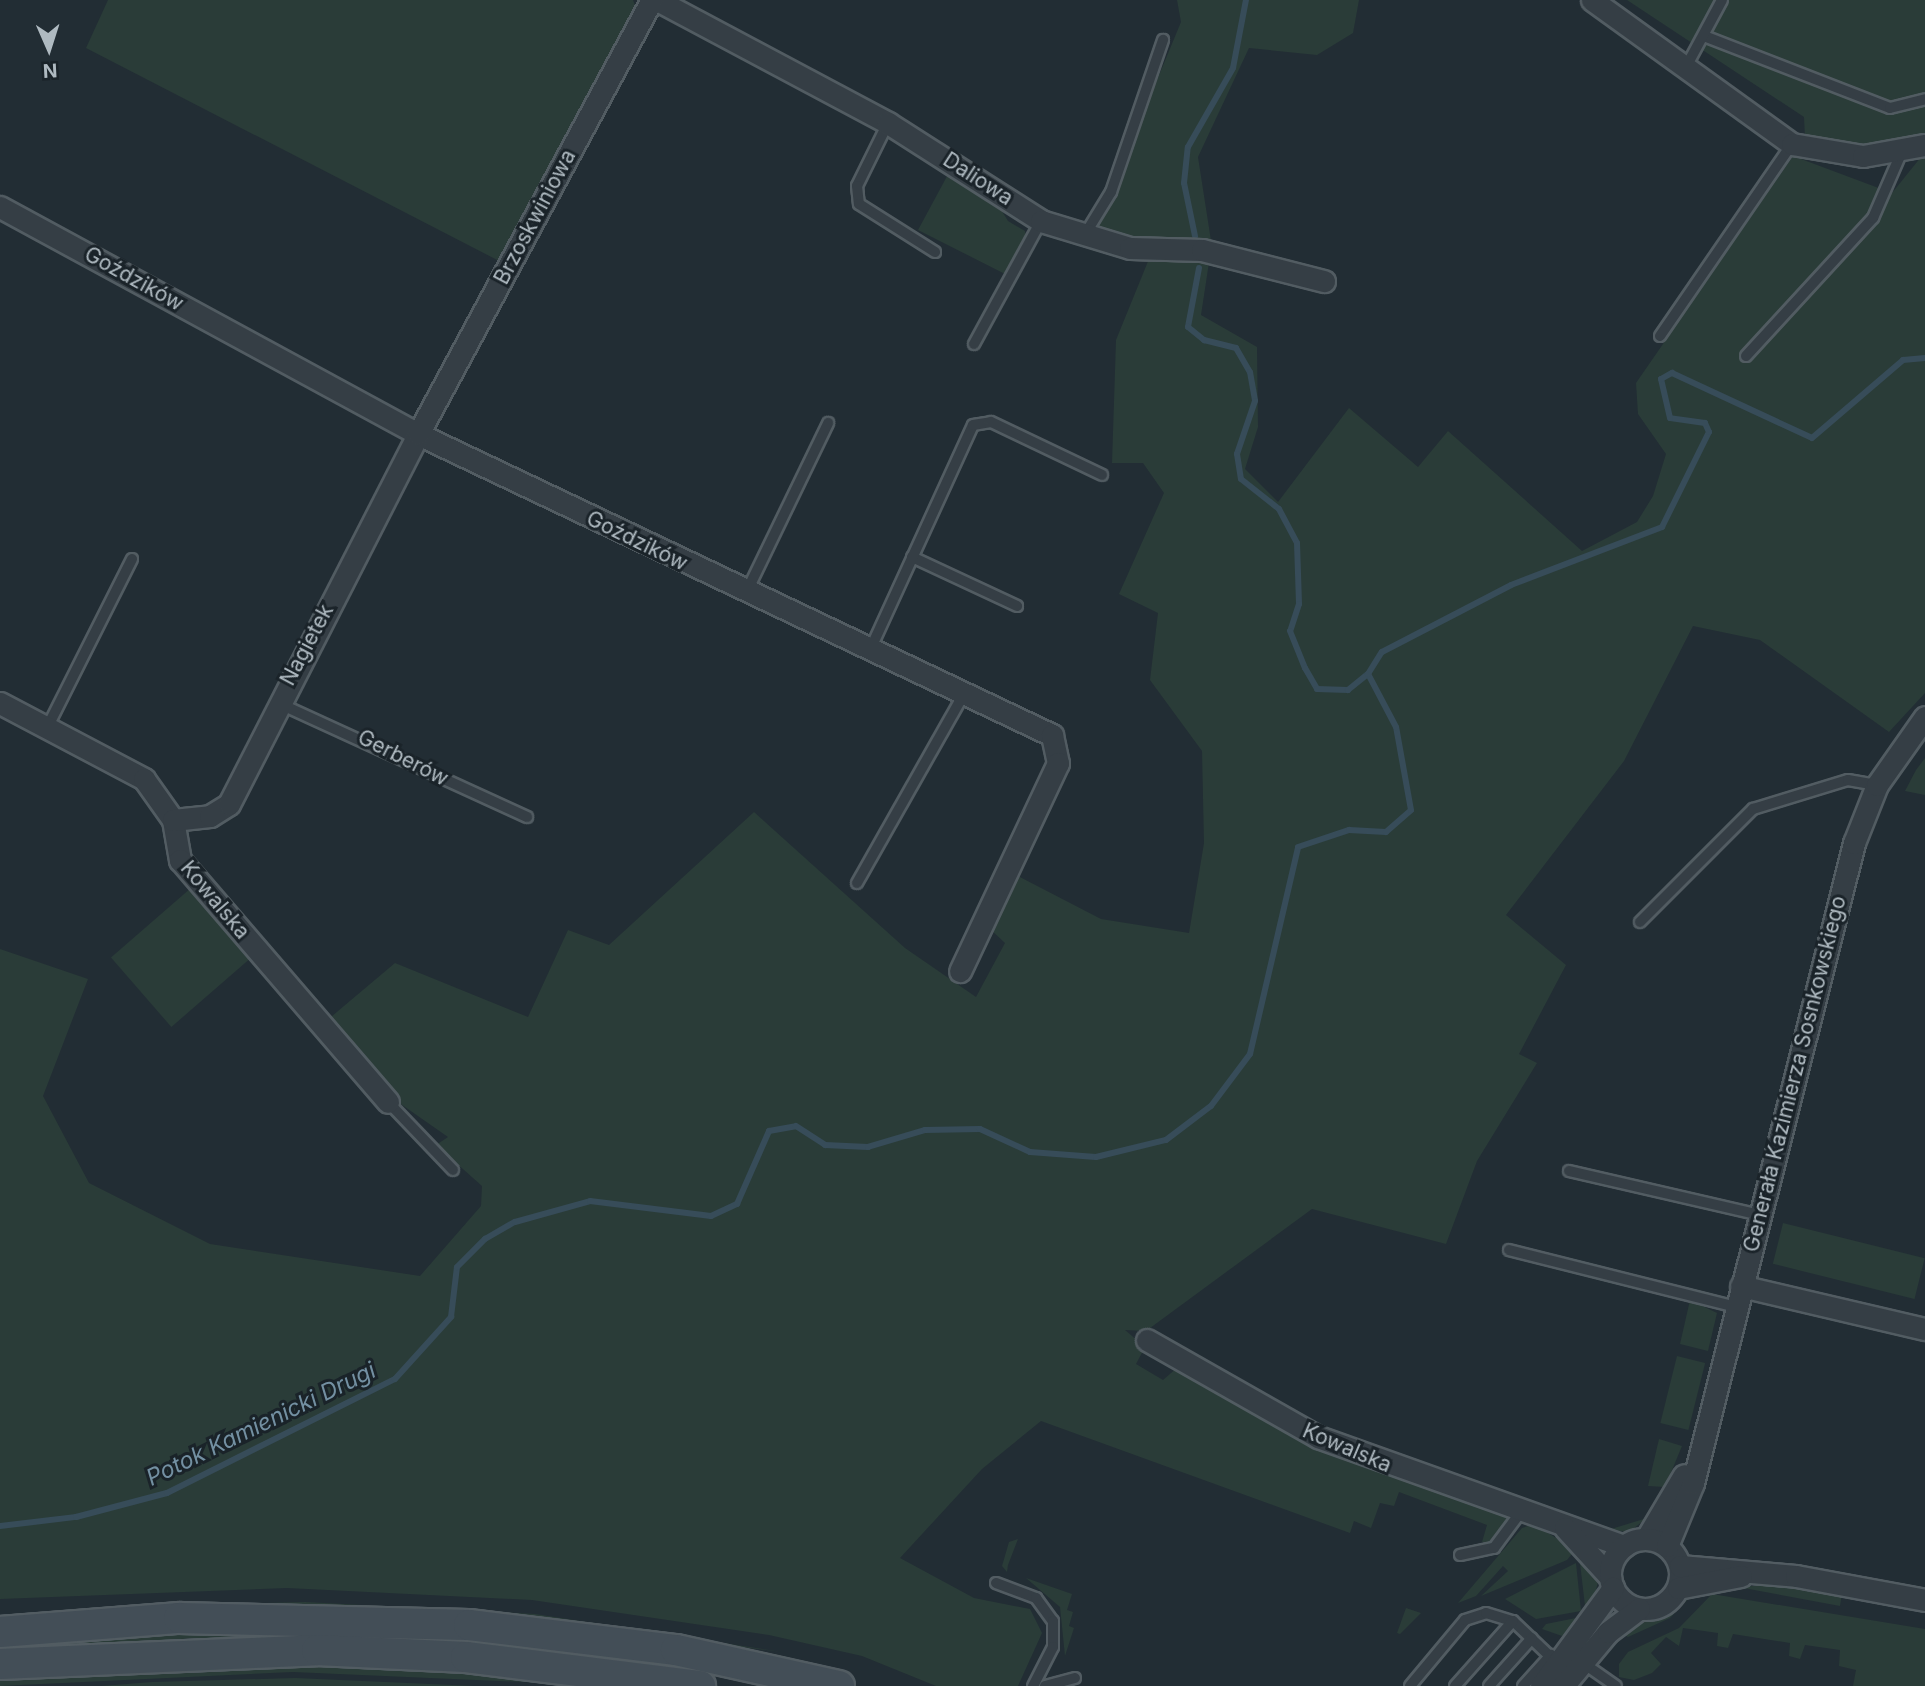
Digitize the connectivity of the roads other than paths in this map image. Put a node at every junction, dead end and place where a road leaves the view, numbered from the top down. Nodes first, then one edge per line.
1 (655, 0) edge
2 (1592, 0) edge
3 (1722, 0) edge
4 (1704, 36) junction
5 (1163, 40) dead end
6 (1686, 67) junction
7 (1925, 99) edge
8 (888, 123) junction
9 (1792, 144) junction
10 (1925, 145) edge
11 (1903, 149) junction
12 (0, 207) edge
13 (1041, 221) junction
14 (1084, 236) junction
15 (935, 252) dead end
16 (1324, 281) dead end
17 (1660, 336) dead end
18 (974, 344) dead end
19 (1746, 356) dead end
20 (828, 423) dead end
21 (418, 434) junction
22 (1102, 475) dead end
23 (912, 557) junction
24 (132, 559) dead end
25 (746, 593) junction
26 (1017, 606) dead end
27 (870, 650) junction
28 (964, 694) junction
29 (0, 703) edge
30 (277, 703) junction
31 (1925, 718) edge
32 (48, 726) junction
33 (1877, 785) junction
34 (527, 817) dead end
35 (173, 820) junction
36 (857, 883) dead end
37 (1640, 922) dead end
38 (960, 971) dead end
39 (388, 1102) joint
40 (453, 1170) dead end
41 (1569, 1171) dead end
42 (1759, 1214) junction
43 (1509, 1250) dead end
44 (1738, 1297) junction
45 (1925, 1329) edge
46 (1147, 1340) dead end
47 (1700, 1445) junction
48 (1524, 1508) junction
49 (1562, 1524) junction
50 (1646, 1539) junction
51 (1624, 1546) junction
52 (1667, 1546) junction
53 (1460, 1555) dead end
54 (1680, 1566) junction
55 (1767, 1572) junction
56 (1612, 1582) junction
57 (996, 1583) dead end
58 (1678, 1588) junction
59 (1925, 1600) edge
60 (1639, 1609) junction
61 (1513, 1621) junction
62 (0, 1632) edge
63 (1532, 1638) junction
64 (1583, 1662) junction
65 (0, 1664) edge
66 (1558, 1669) edge
67 (1075, 1678) dead end
68 (699, 1686) edge
69 (839, 1686) edge
70 (1033, 1686) edge
71 (1045, 1686) edge
72 (1410, 1686) edge
73 (1454, 1686) edge
74 (1489, 1686) edge
75 (1523, 1686) edge
76 (1541, 1686) edge
77 (1616, 1686) edge

1 - 8 street, Daliowa
1 - 21 street, Brzoskwiniowa
2 - 6 street
3 - 4 lane
4 - 6 lane
4 - 7 lane
5 - 14 lane
6 - 9 street
8 - 13 street, Daliowa
8 - 15 lane
9 - 11 street
9 - 17 lane
10 - 11 street
11 - 19 lane
12 - 21 street, Goździków
13 - 14 street, Daliowa
13 - 18 lane
14 - 16 street, Daliowa
20 - 25 lane
21 - 25 street, Goździków
21 - 30 street, Nagietek
22 - 23 lane
23 - 26 lane
23 - 27 lane
24 - 32 lane
25 - 27 street, Goździków
27 - 28 street, Goździków
28 - 36 lane
28 - 38 street, Goździków
29 - 32 street, Kowalska
30 - 34 lane, Gerberów
30 - 35 street, Nagietek
31 - 33 street, Generała Kazimierza Sosnkowskiego
32 - 35 street, Kowalska
33 - 37 lane
33 - 42 street, Generała Kazimierza Sosnkowskiego
35 - 39 street, Kowalska
39 - 40 lane
41 - 42 lane
42 - 44 street, Generała Kazimierza Sosnkowskiego
43 - 44 lane
44 - 45 street
44 - 47 street, Generała Kazimierza Sosnkowskiego
46 - 48 street, Kowalska
47 - 50 street, Generała Kazimierza Sosnkowskiego
47 - 52 street, Generała Kazimierza Sosnkowskiego
48 - 49 street, Kowalska
48 - 53 lane
49 - 51 street, Kowalska
49 - 56 street, Kowalska
50 - 51 street
50 - 52 street
51 - 56 street
52 - 54 street
54 - 55 street
54 - 58 street
55 - 58 street
55 - 59 street
56 - 60 street
56 - 66 street
57 - 70 lane
58 - 60 street
60 - 64 street
61 - 63 lane
61 - 72 lane
61 - 73 lane
62 - 69 main road
63 - 66 lane
63 - 74 lane
64 - 66 street
64 - 77 lane
65 - 68 main road
66 - 75 lane
66 - 76 street
67 - 71 lane

